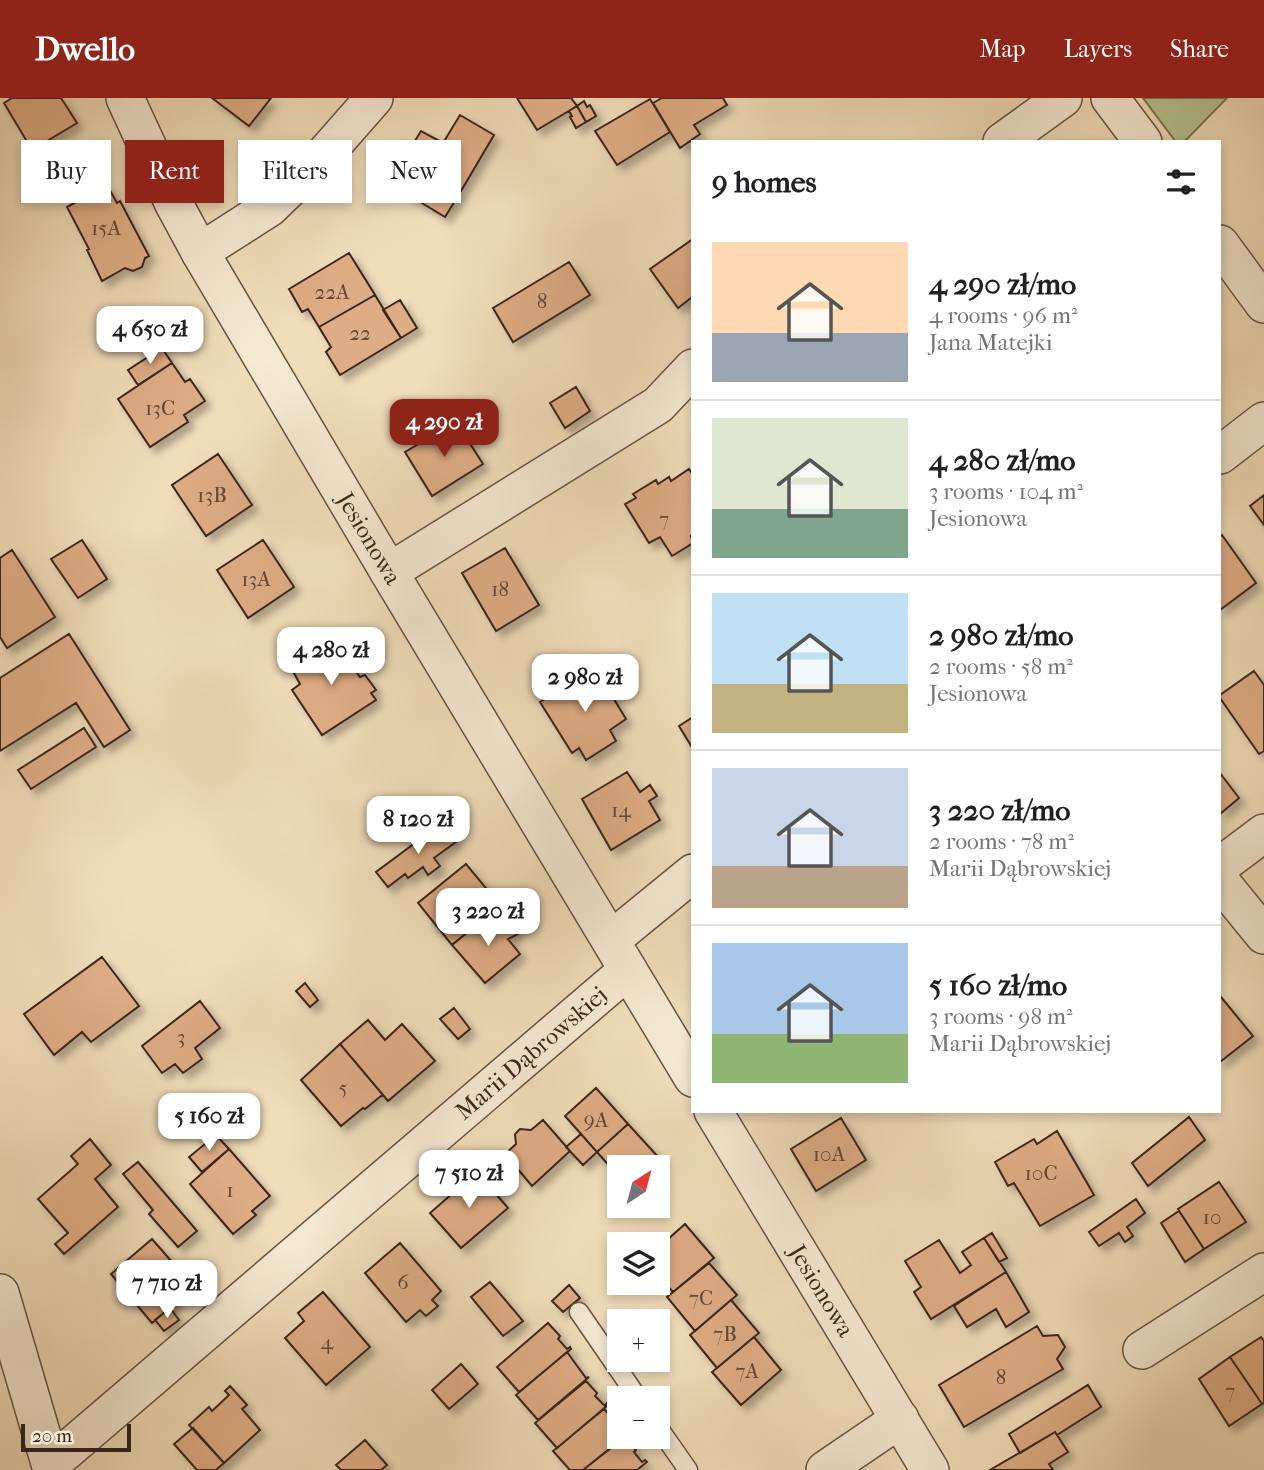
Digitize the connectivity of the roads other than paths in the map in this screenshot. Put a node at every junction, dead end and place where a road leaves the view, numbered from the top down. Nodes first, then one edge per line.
1 (125, 98) edge
2 (374, 98) edge
3 (1063, 98) edge
4 (1110, 98) edge
5 (1005, 140) edge
6 (1142, 140) edge
7 (1221, 245) edge
8 (201, 252) junction
9 (1264, 304) edge
10 (691, 370) edge
11 (1264, 421) edge
12 (1221, 453) edge
13 (389, 572) junction
14 (1264, 833) edge
15 (1221, 865) edge
16 (691, 875) edge
17 (1221, 882) edge
18 (1264, 935) edge
19 (620, 955) junction
20 (691, 1074) edge
21 (714, 1113) edge
22 (1264, 1272) edge
23 (0, 1293) edge
24 (579, 1312) dead end
25 (1142, 1350) dead end
26 (630, 1386) edge
27 (900, 1419) junction
28 (670, 1444) edge
29 (52, 1467) edge
30 (688, 1470) edge
31 (825, 1470) edge
32 (930, 1470) edge

1 - 8 street, Jesionowa
2 - 8 street
3 - 5 street
4 - 6 street
7 - 9 street
8 - 13 street, Jesionowa
10 - 13 street
11 - 12 street
13 - 19 street, Jesionowa
14 - 15 street
16 - 19 street, Marii Dąbrowskiej
17 - 18 street
19 - 20 street, Jesionowa
19 - 29 street, Marii Dąbrowskiej
21 - 27 street, Jesionowa
22 - 25 street
23 - 29 street
24 - 26 lane
27 - 31 street
27 - 32 street, Jesionowa
28 - 30 lane

